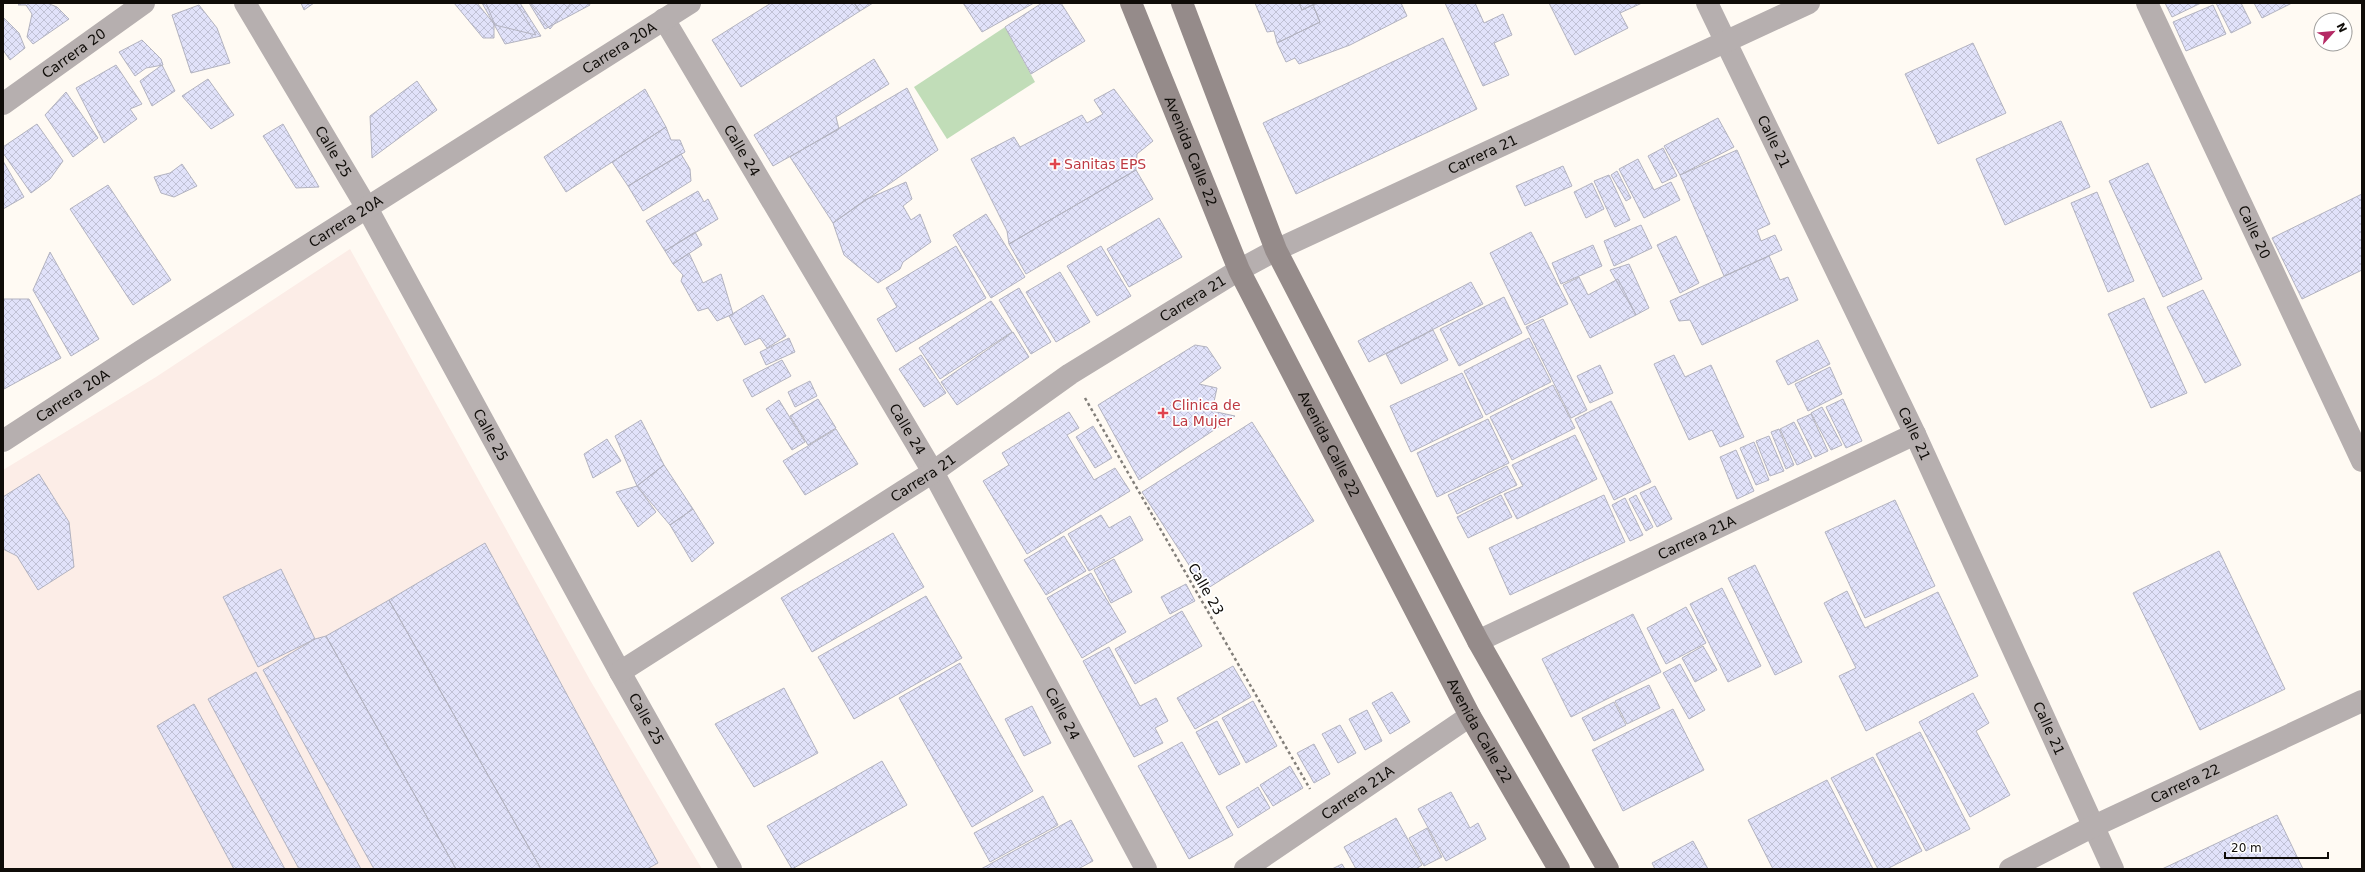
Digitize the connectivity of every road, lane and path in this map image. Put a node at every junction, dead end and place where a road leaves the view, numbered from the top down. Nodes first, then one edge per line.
1 (144, 3) edge
2 (245, 3) edge
3 (690, 3) edge
4 (1131, 3) edge
5 (1182, 3) edge
6 (1707, 3) edge
7 (1809, 3) edge
8 (2147, 3) edge
9 (664, 19) junction
10 (1725, 42) junction
11 (3, 104) edge
12 (367, 208) junction
13 (1276, 250) junction
14 (1239, 270) junction
15 (1070, 374) junction
16 (1915, 434) junction
17 (3, 441) edge
18 (2362, 461) edge
19 (933, 472) junction
20 (1478, 641) junction
21 (620, 672) junction
22 (2362, 701) edge
23 (1470, 716) junction
24 (1325, 815) junction
25 (2092, 826) junction
26 (731, 869) edge
27 (1146, 869) edge
28 (1245, 869) edge
29 (1559, 869) edge
30 (1608, 869) edge
31 (2010, 869) edge
32 (2113, 869) edge

1 - 11 street, Carrera 20
2 - 12 street, Calle 25
3 - 9 street, Carrera 20A
4 - 14 street, Avenida Calle 22
5 - 13 street
6 - 10 street, Calle 21
7 - 10 street, Carrera 21
8 - 18 street, Calle 20
9 - 12 street, Carrera 20A
9 - 19 street, Calle 24
10 - 13 street, Carrera 21
10 - 16 street, Calle 21
12 - 17 street, Carrera 20A
12 - 21 street, Calle 25
13 - 14 street, Carrera 21
13 - 20 street
14 - 15 street, Carrera 21
14 - 23 street, Avenida Calle 22
15 - 19 street, Carrera 21
15 - 24 path, Calle 23
16 - 20 street, Carrera 21A
16 - 25 street, Calle 21
19 - 21 street, Carrera 21
19 - 27 street, Calle 24
20 - 30 street
21 - 26 street, Calle 25
22 - 25 street, Carrera 22
23 - 24 street, Carrera 21A
23 - 29 street, Avenida Calle 22
24 - 28 street, Carrera 21A
25 - 31 street, Carrera 22
25 - 32 street, Calle 21

